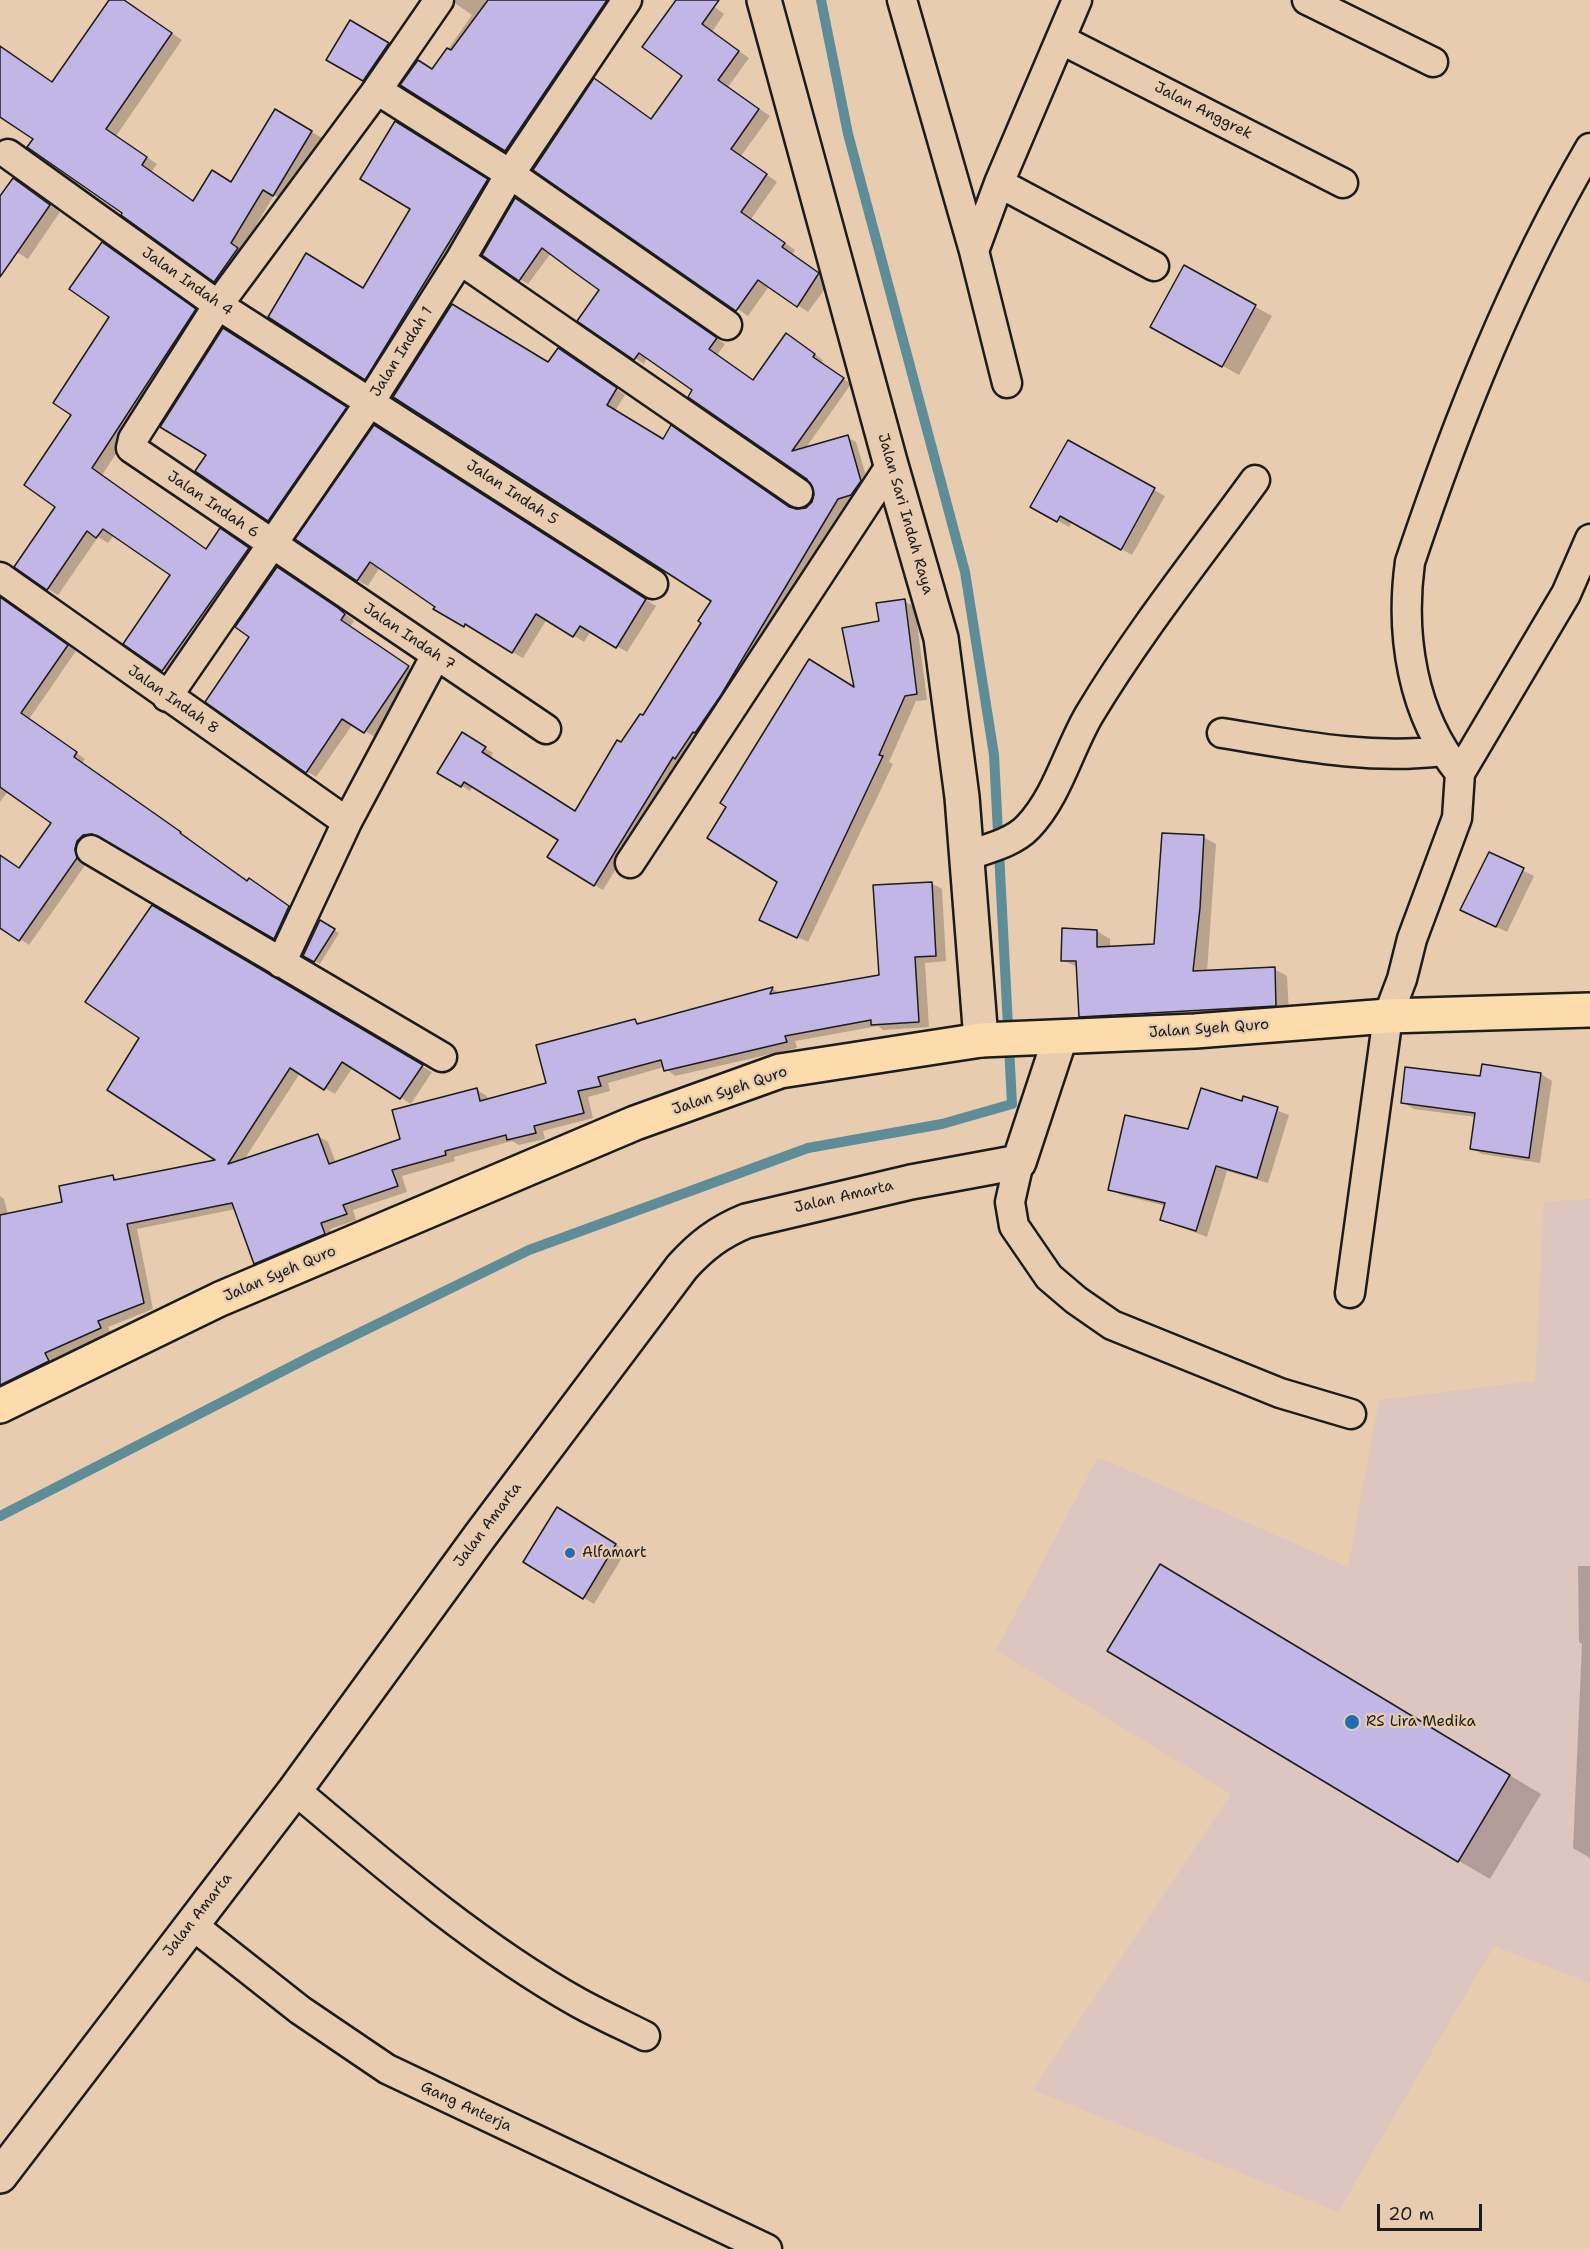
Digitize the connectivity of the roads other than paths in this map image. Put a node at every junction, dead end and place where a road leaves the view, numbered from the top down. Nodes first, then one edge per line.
1 (439, 0) edge
2 (627, 0) edge
3 (764, 0) edge
4 (902, 0) edge
5 (1077, 0) edge
6 (1306, 0) edge
7 (1062, 40) junction
8 (1433, 62) dead end
9 (377, 90) junction
10 (1590, 148) edge
11 (8, 154) dead end
12 (510, 174) junction
13 (999, 183) junction
14 (1343, 183) dead end
15 (974, 251) junction
16 (460, 260) junction
17 (1154, 266) dead end
18 (218, 304) junction
19 (727, 325) dead end
20 (1007, 383) dead end
21 (370, 402) junction
22 (891, 465) junction
23 (1255, 480) dead end
24 (798, 494) dead end
25 (1590, 539) edge
26 (272, 546) junction
27 (0, 577) edge
28 (652, 584) dead end
29 (436, 655) junction
30 (167, 697) junction
31 (546, 729) dead end
32 (1222, 733) dead end
33 (1442, 751) junction
34 (1460, 773) junction
35 (347, 822) junction
36 (91, 850) dead end
37 (976, 853) junction
38 (630, 863) dead end
39 (281, 963) junction
40 (1590, 1010) edge
41 (1388, 1016) junction
42 (1050, 1038) junction
43 (985, 1040) junction
44 (442, 1057) dead end
45 (1019, 1162) junction
46 (1350, 1293) dead end
47 (0, 1406) edge
48 (1351, 1414) dead end
49 (295, 1790) junction
50 (191, 1924) junction
51 (645, 2036) dead end
52 (0, 2176) edge
53 (767, 2249) edge

1 - 9 street
2 - 12 street, Jalan Indah 1
3 - 22 street, Jalan Sari Indah Raya
4 - 15 street
5 - 7 street
6 - 8 street
7 - 13 street
7 - 14 street, Jalan Anggrek
9 - 12 street
9 - 18 street
10 - 33 street
11 - 18 street, Jalan Indah 4
12 - 16 street, Jalan Indah 1
12 - 19 street
13 - 15 street
13 - 17 street
15 - 20 street
16 - 21 street, Jalan Indah 1
16 - 24 street
18 - 21 street, Jalan Indah 4
18 - 26 street, Jalan Indah 6
21 - 26 street, Jalan Indah 1
21 - 28 street, Jalan Indah 5
22 - 37 street, Jalan Sari Indah Raya
22 - 38 street
23 - 37 street
25 - 34 street
26 - 29 street, Jalan Indah 7
26 - 30 street, Jalan Indah 1
27 - 30 street, Jalan Indah 8
29 - 31 street, Jalan Indah 7
29 - 35 street
30 - 35 street, Jalan Indah 8
32 - 33 street
33 - 34 street
34 - 41 street
35 - 39 street
36 - 39 street
37 - 43 street, Jalan Sari Indah Raya
39 - 44 street
40 - 41 main road, Jalan Syeh Quro
41 - 42 main road, Jalan Syeh Quro
41 - 46 street
42 - 43 main road, Jalan Syeh Quro
42 - 45 street
43 - 47 main road, Jalan Syeh Quro
45 - 48 street
45 - 49 street, Jalan Amarta
49 - 50 street, Jalan Amarta
49 - 51 street
50 - 52 street, Jalan Amarta
50 - 53 street, Gang Anterja

